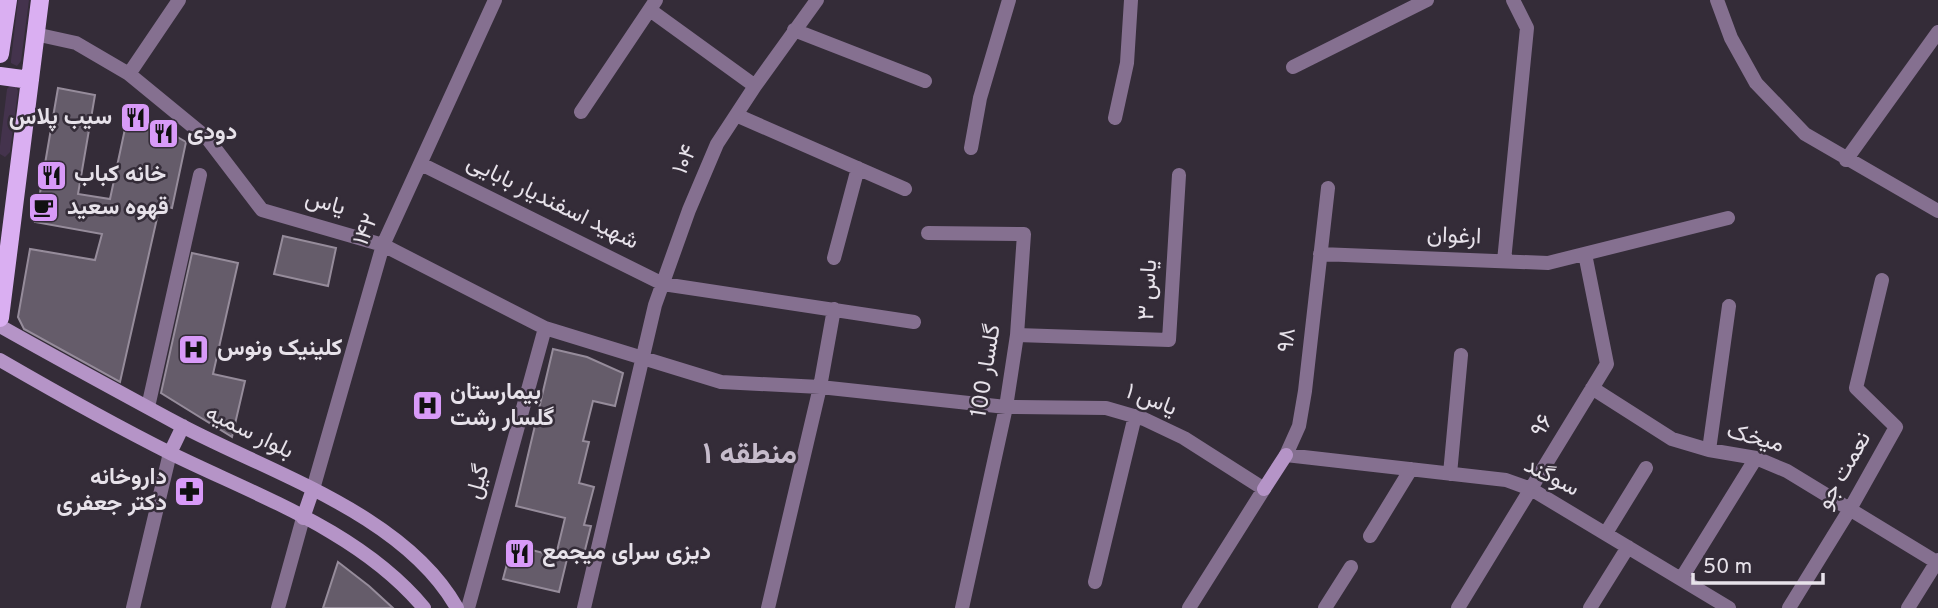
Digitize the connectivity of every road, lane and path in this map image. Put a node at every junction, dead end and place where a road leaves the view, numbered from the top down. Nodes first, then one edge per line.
1 (8, 0) edge
2 (40, 0) edge
3 (179, 0) edge
4 (495, 0) edge
5 (817, 0) edge
6 (1009, 0) edge
7 (1132, 0) edge
8 (1427, 0) edge
9 (1513, 0) edge
10 (1717, 0) edge
11 (653, 5) edge
12 (794, 30) junction
13 (1938, 32) edge
14 (36, 34) junction
15 (0, 54) edge
16 (1293, 67) dead end
17 (129, 74) junction
18 (0, 76) edge
19 (30, 80) junction
20 (925, 81) dead end
21 (755, 86) junction
22 (581, 113) dead end
23 (736, 116) junction
24 (1115, 118) dead end
25 (971, 148) dead end
26 (1846, 160) junction
27 (421, 164) junction
28 (858, 169) junction
29 (200, 175) dead end
30 (1179, 175) dead end
31 (1328, 188) dead end
32 (905, 189) dead end
33 (1938, 211) edge
34 (1728, 218) dead end
35 (928, 233) dead end
36 (383, 244) junction
37 (1320, 254) junction
38 (1585, 254) junction
39 (834, 258) dead end
40 (1504, 261) junction
41 (1882, 280) dead end
42 (663, 284) junction
43 (1729, 306) dead end
44 (834, 309) junction
45 (0, 318) edge
46 (914, 322) dead end
47 (0, 326) edge
48 (545, 328) junction
49 (1017, 334) junction
50 (1461, 355) dead end
51 (0, 360) edge
52 (642, 360) junction
53 (820, 387) junction
54 (1592, 388) junction
55 (148, 407) junction
56 (1006, 407) junction
57 (1135, 416) junction
58 (183, 426) junction
59 (1709, 450) junction
60 (170, 453) junction
61 (1286, 455) junction
62 (1756, 458) junction
63 (1646, 468) dead end
64 (1411, 469) junction
65 (1450, 474) junction
66 (313, 489) junction
67 (1264, 489) junction
68 (1531, 489) junction
69 (1850, 509) junction
70 (303, 517) junction
71 (1606, 534) junction
72 (1370, 536) dead end
73 (1628, 547) junction
74 (1938, 562) edge
75 (1351, 567) dead end
76 (1681, 579) junction
77 (1095, 582) dead end
78 (1726, 607) edge
79 (133, 608) edge
80 (278, 608) edge
81 (424, 608) edge
82 (457, 608) edge
83 (468, 608) edge
84 (584, 608) edge
85 (768, 608) edge
86 (962, 608) edge
87 (1189, 608) edge
88 (1325, 608) edge
89 (1458, 608) edge
90 (1590, 608) edge
91 (1789, 608) edge
92 (1908, 608) edge

1 - 15 main road
2 - 14 main road
3 - 17 street
4 - 27 street, ۱۴۲
5 - 12 street, ۱۰۴
6 - 25 street
7 - 24 street
8 - 16 street
9 - 40 street
10 - 26 street
11 - 21 street
11 - 22 street
12 - 20 street
12 - 21 street, ۱۰۴
13 - 26 street
14 - 17 street, یاس
14 - 19 main road
17 - 36 street, یاس
18 - 19 main road
19 - 45 main road
21 - 23 street, ۱۰۴
23 - 28 street
23 - 42 street, ۱۰۴
26 - 33 street
27 - 36 street, ۱۴۲
27 - 42 street, شهید اسفندیار بابایی
28 - 32 street
28 - 39 street
29 - 55 street
30 - 49 street, یاس ۳
31 - 37 street, ۹۸
34 - 38 street, ارغوان
35 - 49 street, گلسار 100
36 - 48 street, یاس
36 - 66 street, ۱۴۲
37 - 40 street, ارغوان
37 - 61 street, ۹۸
38 - 40 street, ارغوان
38 - 54 street, ۹۶
41 - 69 street, نعمت جو
42 - 44 street, شهید اسفندیار بابایی
42 - 52 street, ۱۰۴
43 - 59 street
44 - 46 street, شهید اسفندیار بابایی
44 - 53 street
47 - 55 main road, بلوار سمیه
48 - 52 street, یاس
48 - 83 street, گیل
49 - 56 street, گلسار 100
50 - 65 street
51 - 60 main road
52 - 53 street, یاس
52 - 84 street, ۱۰۴
53 - 56 street, یاس ۱
53 - 85 street
54 - 59 street, میخک
54 - 68 street, ۹۶
55 - 58 main road, بلوار سمیه
56 - 57 street, یاس ۱
56 - 86 street, گلسار 100
57 - 67 street, یاس ۱
57 - 77 street
58 - 60 main road
58 - 66 main road, بلوار سمیه
59 - 62 street, میخک
60 - 70 main road
60 - 79 street
61 - 64 street, سوگند
61 - 67 main road, ۹۸
62 - 69 street, میخک
62 - 76 street
63 - 71 street
64 - 65 street, سوگند
64 - 72 street
65 - 68 street, سوگند
66 - 70 main road
66 - 82 main road, بلوار سمیه
67 - 87 street
68 - 71 street, سوگند
68 - 89 street, ۹۶
69 - 74 street, میخک
69 - 91 street, نعمت جو
70 - 80 street
70 - 81 main road
71 - 73 street, سوگند
73 - 76 street, سوگند
73 - 90 street
74 - 92 street
75 - 88 street
76 - 78 street, سوگند

